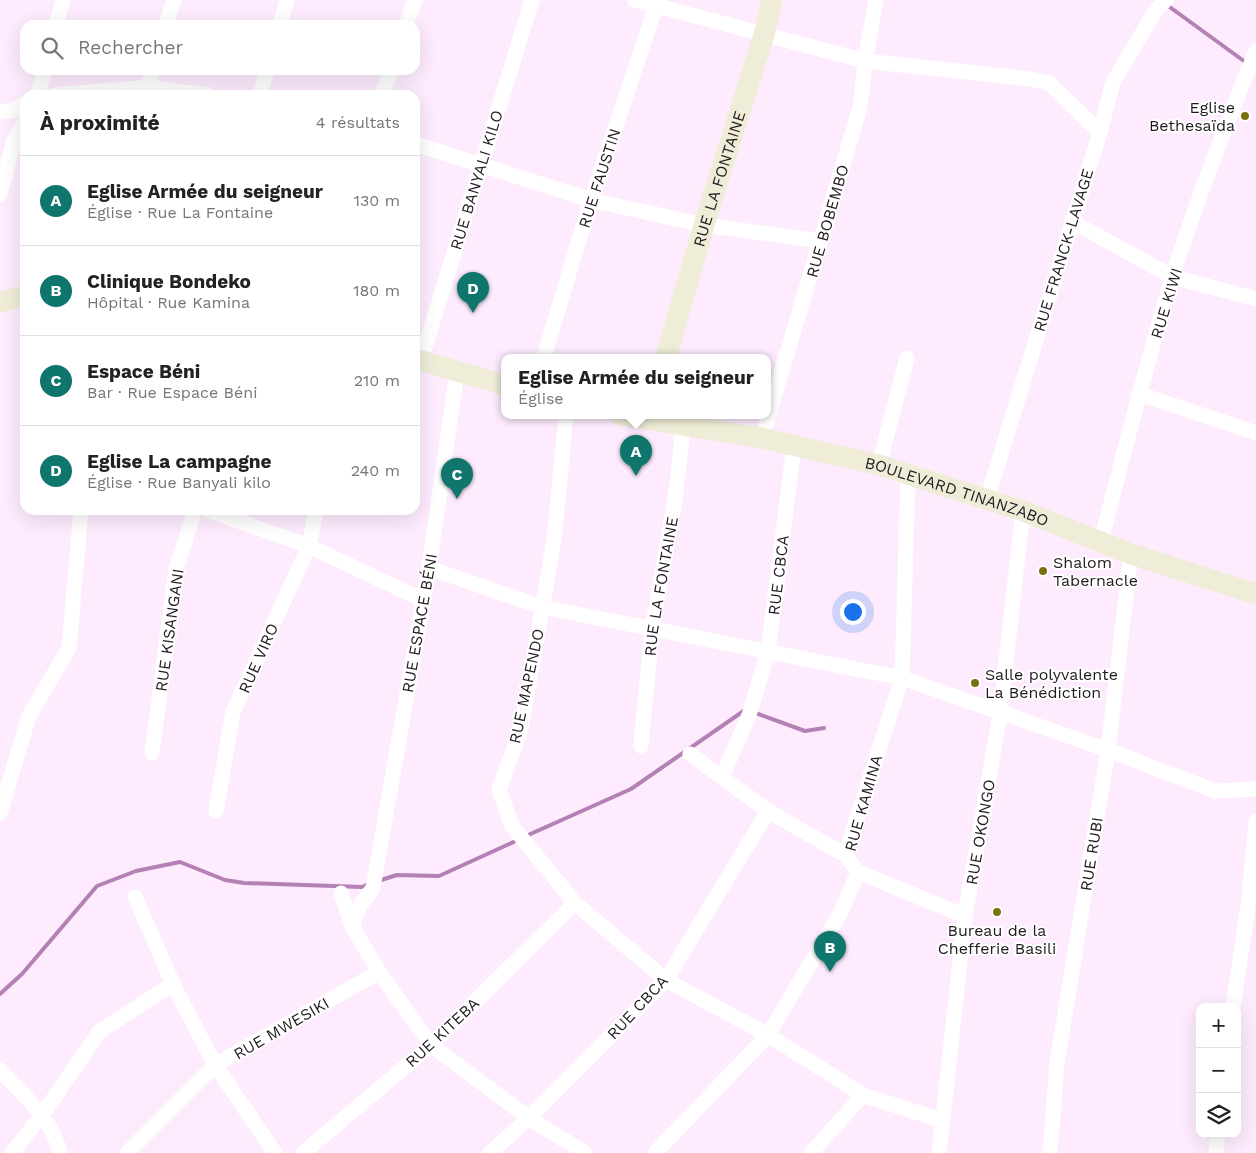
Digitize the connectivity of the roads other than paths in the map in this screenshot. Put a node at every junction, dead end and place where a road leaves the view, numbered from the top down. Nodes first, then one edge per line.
1 (63, 0) edge
2 (174, 0) edge
3 (287, 0) edge
4 (415, 0) edge
5 (532, 0) edge
6 (635, 0) edge
7 (772, 0) edge
8 (876, 0) edge
9 (657, 3) edge
10 (1161, 5) edge
11 (57, 20) edge
12 (168, 20) edge
13 (281, 20) edge
14 (408, 20) edge
15 (764, 35) junction
16 (1255, 53) edge
17 (865, 61) junction
18 (44, 75) edge
19 (152, 75) edge
20 (266, 75) edge
21 (389, 75) edge
22 (39, 90) edge
23 (147, 90) edge
24 (261, 90) edge
25 (384, 90) edge
26 (20, 107) edge
27 (0, 112) edge
28 (20, 129) edge
29 (1100, 132) junction
30 (420, 146) edge
31 (480, 165) junction
32 (0, 195) edge
33 (591, 200) junction
34 (1071, 221) junction
35 (704, 225) junction
36 (821, 241) junction
37 (1173, 277) junction
38 (20, 297) edge
39 (1256, 299) edge
40 (0, 302) edge
41 (420, 354) edge
42 (545, 354) edge
43 (667, 354) edge
44 (907, 358) dead end
45 (420, 361) edge
46 (457, 372) junction
47 (501, 384) edge
48 (1139, 394) junction
49 (771, 408) edge
50 (566, 419) edge
51 (656, 419) edge
52 (768, 419) edge
53 (683, 427) junction
54 (1256, 433) edge
55 (762, 438) junction
56 (794, 446) junction
57 (879, 465) junction
58 (908, 474) junction
59 (987, 499) junction
60 (1023, 510) junction
61 (81, 515) edge
62 (193, 515) edge
63 (221, 515) edge
64 (315, 515) edge
65 (1101, 541) junction
66 (309, 546) junction
67 (1131, 554) junction
68 (429, 568) junction
69 (1256, 594) edge
70 (423, 600) junction
71 (542, 608) junction
72 (652, 630) junction
73 (768, 652) junction
74 (902, 678) junction
75 (1000, 714) junction
76 (641, 746) dead end
77 (1108, 750) junction
78 (152, 753) dead end
79 (690, 754) dead end
80 (722, 777) junction
81 (1256, 789) edge
82 (216, 811) dead end
83 (768, 811) junction
84 (0, 813) edge
85 (1256, 821) edge
86 (845, 855) junction
87 (858, 872) junction
88 (341, 893) dead end
89 (135, 897) dead end
90 (575, 904) junction
91 (965, 916) junction
92 (352, 926) junction
93 (379, 972) junction
94 (666, 980) junction
95 (173, 984) junction
96 (1234, 1003) edge
97 (768, 1035) junction
98 (430, 1045) junction
99 (215, 1065) junction
100 (0, 1070) edge
101 (863, 1095) junction
102 (42, 1115) junction
103 (528, 1118) junction
104 (941, 1120) junction
105 (1218, 1138) edge
106 (12, 1153) edge
107 (60, 1153) edge
108 (126, 1153) edge
109 (275, 1153) edge
110 (303, 1153) edge
111 (490, 1153) edge
112 (585, 1153) edge
113 (655, 1153) edge
114 (811, 1153) edge
115 (939, 1153) edge
116 (1050, 1153) edge
117 (1216, 1153) edge

1 - 11 street
2 - 12 street
3 - 13 street
4 - 14 street
5 - 31 street, RUE BANYALI KILO
6 - 9 street
7 - 15 street, RUE LA FONTAINE
8 - 17 street, RUE BOBEMBO
9 - 15 street
9 - 33 street, RUE FAUSTIN
10 - 29 street, RUE FRANCK-LAVAGE
15 - 17 street
15 - 35 street, RUE LA FONTAINE
16 - 37 street, RUE KIWI
17 - 29 street
17 - 36 street, RUE BOBEMBO
18 - 22 street
19 - 23 street
20 - 24 street
21 - 25 street
26 - 27 street
28 - 32 street
29 - 34 street, RUE FRANCK-LAVAGE
30 - 31 street
31 - 33 street
31 - 41 street, RUE BANYALI KILO
33 - 35 street
33 - 42 street, RUE FAUSTIN
34 - 37 street
34 - 59 street, RUE FRANCK-LAVAGE
35 - 36 street
35 - 43 street, RUE LA FONTAINE
36 - 49 street, RUE BOBEMBO
37 - 39 street
37 - 48 street, RUE KIWI
38 - 40 street
44 - 57 street
45 - 46 street
46 - 47 street
46 - 68 street, RUE ESPACE BÉNI
48 - 54 street
48 - 65 street, RUE KIWI
50 - 71 street, RUE MAPENDO
51 - 53 street, BOULEVARD TINANZABO
52 - 55 street, RUE BOBEMBO
53 - 55 street, BOULEVARD TINANZABO
53 - 72 street, RUE LA FONTAINE
55 - 56 street, BOULEVARD TINANZABO
56 - 57 street, BOULEVARD TINANZABO
56 - 73 street, RUE CBCA
57 - 58 street, BOULEVARD TINANZABO
58 - 59 street, BOULEVARD TINANZABO
58 - 74 street, RUE KAMINA
59 - 60 street, BOULEVARD TINANZABO
60 - 65 street, BOULEVARD TINANZABO
60 - 75 street, RUE OKONGO
61 - 84 street
62 - 78 street, RUE KISANGANI
63 - 66 street
64 - 66 street, RUE VIRO
65 - 67 street, BOULEVARD TINANZABO
66 - 70 street
66 - 82 street, RUE VIRO
67 - 69 street, BOULEVARD TINANZABO
67 - 77 street, RUE RUBI
68 - 70 street, RUE ESPACE BÉNI
68 - 71 street
70 - 92 street, RUE ESPACE BÉNI
71 - 72 street
71 - 90 street, RUE MAPENDO
72 - 73 street
72 - 76 street, RUE LA FONTAINE
73 - 74 street
73 - 80 street, RUE CBCA
74 - 75 street
74 - 86 street, RUE KAMINA
75 - 77 street
75 - 91 street, RUE OKONGO
77 - 81 street
77 - 116 street, RUE RUBI
79 - 80 street
80 - 83 street
83 - 86 street
83 - 94 street, RUE CBCA
85 - 96 street
86 - 87 street, RUE KAMINA
87 - 91 street
87 - 97 street, RUE KAMINA
88 - 92 street
89 - 95 street
90 - 94 street, RUE MAPENDO
90 - 98 street, RUE KITEBA
91 - 104 street, RUE OKONGO
92 - 93 street
93 - 98 street
93 - 99 street, RUE MWESIKI
94 - 97 street, RUE MAPENDO
94 - 103 street, RUE CBCA
95 - 99 street
95 - 102 street
97 - 101 street, RUE MAPENDO
97 - 113 street, RUE KAMINA
98 - 103 street
98 - 110 street, RUE KITEBA
99 - 108 street, RUE MWESIKI
99 - 109 street
100 - 102 street
101 - 104 street, RUE MAPENDO
101 - 114 street
102 - 106 street
102 - 107 street
103 - 111 street, RUE CBCA
103 - 112 street
104 - 115 street, RUE OKONGO
105 - 117 street

